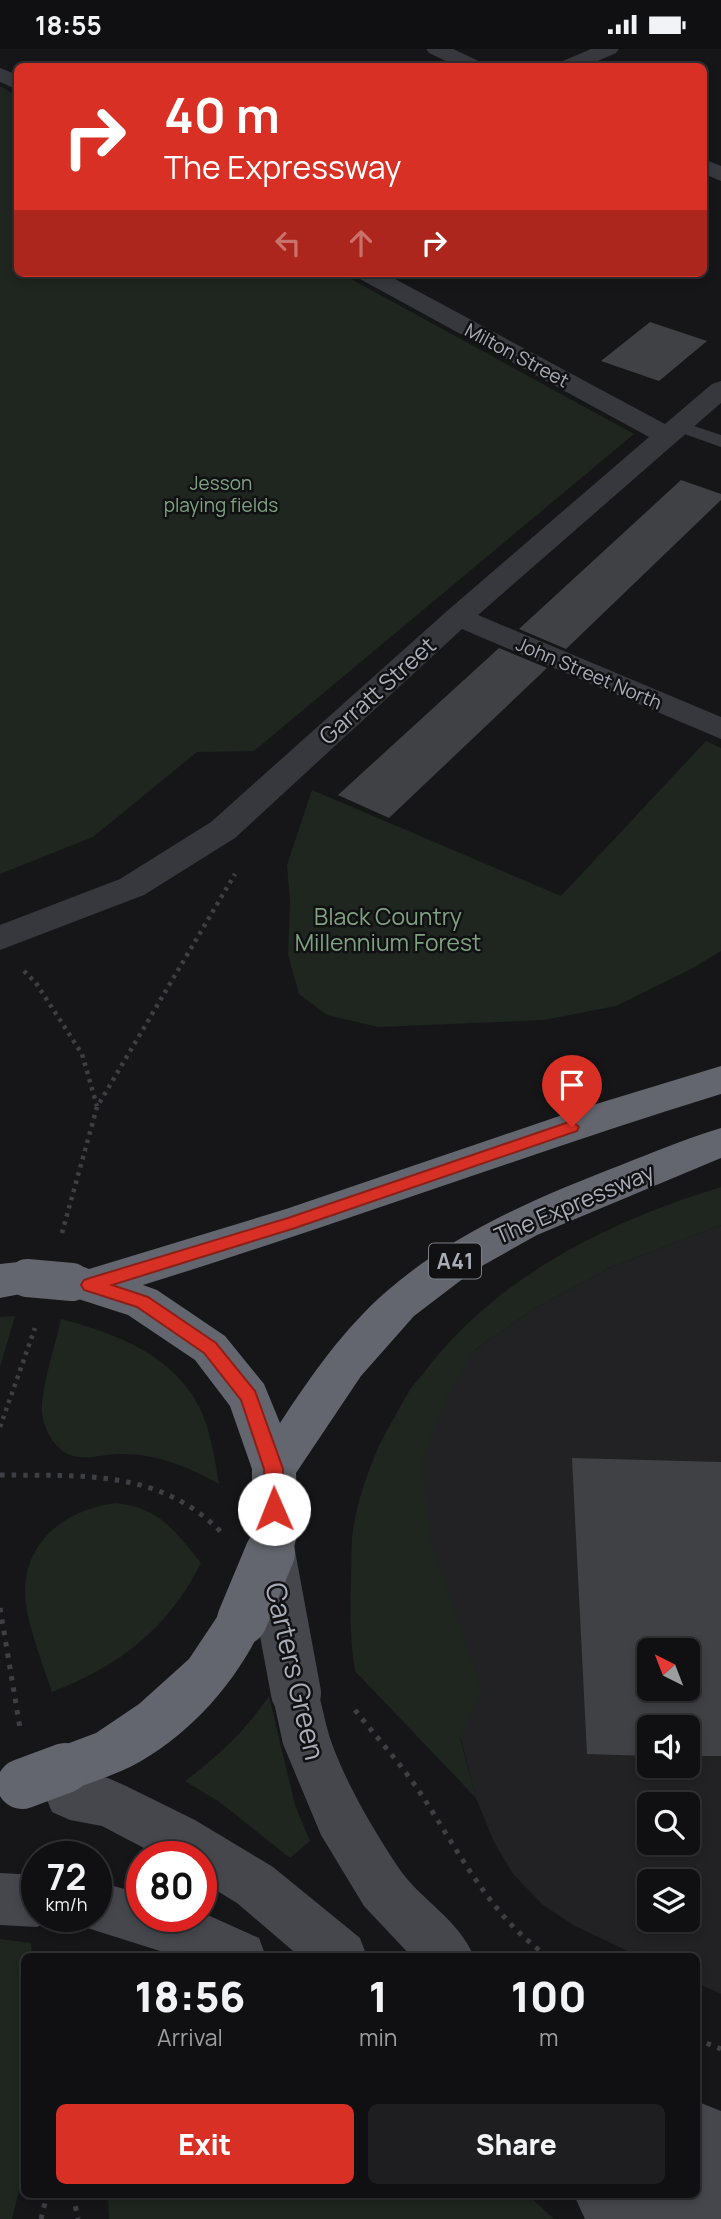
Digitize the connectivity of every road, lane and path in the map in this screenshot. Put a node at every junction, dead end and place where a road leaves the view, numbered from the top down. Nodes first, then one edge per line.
1 (436, 49) edge
2 (609, 49) edge
3 (467, 63) edge
4 (575, 63) edge
5 (374, 277) edge
6 (721, 389) edge
7 (673, 431) junction
8 (721, 442) edge
9 (458, 617) junction
10 (721, 729) edge
11 (236, 873) dead end
12 (0, 938) edge
13 (18, 964) dead end
14 (721, 1080) edge
15 (97, 1107) junction
16 (721, 1143) edge
17 (86, 1147) dead end
18 (13, 1280) edge
19 (81, 1283) junction
20 (39, 1316) dead end
21 (0, 1427) edge
22 (274, 1469) junction
23 (0, 1475) edge
24 (212, 1519) dead end
25 (270, 1553) junction
26 (0, 1608) edge
27 (15, 1700) dead end
28 (363, 1720) dead end
29 (31, 1784) edge
30 (112, 1912) edge
31 (232, 1953) edge
32 (336, 1953) edge
33 (444, 1953) edge
34 (543, 1953) edge
35 (700, 2041) edge
36 (721, 2049) edge
37 (700, 2130) edge
38 (721, 2142) edge
39 (700, 2168) edge
40 (721, 2181) edge
41 (46, 2198) edge
42 (74, 2198) edge
43 (605, 2198) edge
44 (657, 2198) edge
45 (721, 2201) edge
46 (41, 2219) edge
47 (78, 2219) edge
48 (621, 2219) edge
49 (696, 2219) edge
50 (713, 2219) edge

1 - 3 street
2 - 4 street
5 - 7 street, Milton Street
6 - 7 street, Garratt Street
7 - 8 lane
7 - 9 street, Garratt Street
9 - 10 street, John Street North
9 - 12 street, Garratt Street
11 - 15 path
13 - 15 path
14 - 19 highway
15 - 17 path
16 - 22 highway, The Expressway / A41
18 - 19 highway, bridge
19 - 22 highway
20 - 21 path
22 - 25 highway
23 - 24 path
25 - 29 highway, bridge
25 - 33 street, Carters Green, bridge
26 - 27 path
28 - 34 path
29 - 32 street
30 - 31 street
35 - 36 path
37 - 38 street
39 - 40 street
41 - 46 path
42 - 47 path
43 - 48 street
44 - 49 street
45 - 50 street

